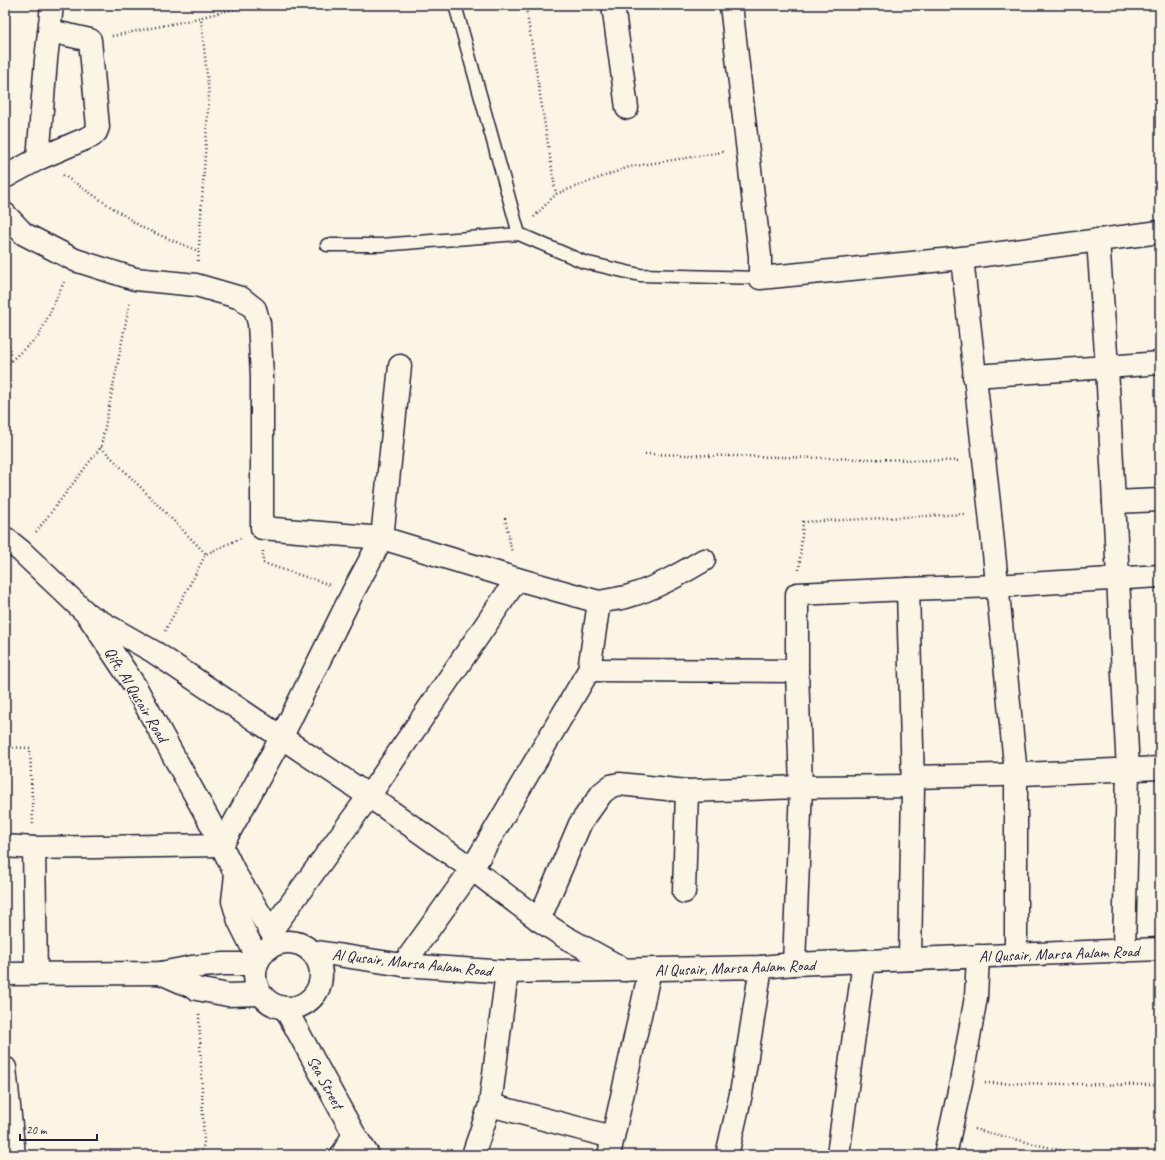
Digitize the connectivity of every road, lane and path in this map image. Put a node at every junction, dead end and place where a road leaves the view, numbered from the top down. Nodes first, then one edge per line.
1 (52, 5) edge
2 (250, 5) edge
3 (455, 5) edge
4 (613, 5) edge
5 (731, 5) edge
6 (526, 8) dead end
7 (201, 18) junction
8 (50, 31) junction
9 (90, 40) junction
10 (627, 108) dead end
11 (748, 148) junction
12 (38, 159) junction
13 (5, 177) edge
14 (556, 194) junction
15 (5, 214) edge
16 (1160, 232) edge
17 (519, 234) junction
18 (1098, 240) junction
19 (327, 245) dead end
20 (198, 250) junction
21 (962, 258) junction
22 (74, 260) junction
23 (760, 278) junction
24 (135, 279) junction
25 (196, 285) junction
26 (1160, 363) edge
27 (5, 366) edge
28 (400, 366) dead end
29 (1107, 367) junction
30 (974, 376) junction
31 (101, 447) junction
32 (645, 454) dead end
33 (984, 461) junction
34 (1160, 500) edge
35 (1114, 502) junction
36 (990, 513) junction
37 (505, 518) dead end
38 (262, 528) junction
39 (382, 538) junction
40 (13, 545) edge
41 (206, 554) junction
42 (704, 560) dead end
43 (1160, 576) edge
44 (1118, 578) junction
45 (516, 579) junction
46 (996, 586) junction
47 (908, 589) junction
48 (353, 592) junction
49 (797, 594) junction
50 (599, 602) junction
51 (87, 614) junction
52 (154, 652) junction
53 (589, 670) junction
54 (797, 671) junction
55 (281, 738) junction
56 (5, 747) edge
57 (1160, 768) edge
58 (1128, 770) junction
59 (1016, 774) junction
60 (912, 781) junction
61 (800, 787) junction
62 (687, 790) junction
63 (369, 796) junction
64 (222, 845) junction
65 (5, 846) edge
66 (34, 848) junction
67 (472, 869) junction
68 (236, 875) junction
69 (684, 892) dead end
70 (539, 920) junction
71 (274, 937) junction
72 (1160, 949) edge
73 (311, 951) junction
74 (1124, 951) junction
75 (1014, 955) junction
76 (978, 956) junction
77 (910, 959) junction
78 (864, 961) junction
79 (257, 962) junction
80 (794, 964) junction
81 (403, 965) junction
82 (761, 967) junction
83 (625, 970) junction
84 (650, 970) junction
85 (161, 972) junction
86 (507, 972) junction
87 (5, 974) edge
88 (36, 974) junction
89 (197, 990) junction
90 (260, 994) junction
91 (286, 1008) junction
92 (5, 1068) edge
93 (961, 1082) junction
94 (1160, 1085) edge
95 (490, 1105) junction
96 (952, 1124) junction
97 (354, 1134) junction
98 (611, 1146) edge
99 (14, 1155) edge
100 (201, 1155) edge
101 (342, 1155) edge
102 (368, 1155) edge
103 (473, 1155) edge
104 (727, 1155) edge
105 (838, 1155) edge
106 (945, 1155) edge
107 (1079, 1155) edge

1 - 8 street
2 - 7 path
3 - 17 lane
4 - 10 street
5 - 11 street
6 - 14 path
7 - 9 path
7 - 20 path
8 - 9 street
8 - 12 street
9 - 12 street
11 - 14 path
11 - 23 street
12 - 13 street
12 - 20 path
14 - 17 path
15 - 22 street
16 - 18 street
17 - 19 lane
17 - 23 lane
18 - 21 street
18 - 29 street
20 - 25 path
21 - 23 street
21 - 30 street
22 - 24 street
22 - 27 path
24 - 25 street
24 - 31 path
25 - 38 street
26 - 29 street
28 - 39 street
29 - 30 street
29 - 35 street
30 - 33 street
31 - 40 path
31 - 41 path
32 - 33 path
33 - 36 street
34 - 35 street
35 - 44 street
36 - 46 street
36 - 49 path
37 - 45 path
38 - 39 street
38 - 41 path
38 - 48 path
39 - 45 street
39 - 48 street
40 - 51 street, Qift, Al Qusair Road
41 - 52 path
42 - 50 street
43 - 44 street
44 - 46 street
44 - 58 street
45 - 50 street
45 - 63 street
46 - 47 street
46 - 59 street
47 - 49 street
47 - 60 street
48 - 55 street
49 - 54 street
50 - 53 street
51 - 52 street
51 - 64 street, Qift, Al Qusair Road
52 - 55 street
53 - 54 street
53 - 67 street
54 - 61 street
55 - 63 street
55 - 64 street
56 - 66 path
57 - 58 street
58 - 59 street
58 - 74 street
59 - 60 street
59 - 75 street
60 - 61 street
60 - 77 street
61 - 62 street
61 - 80 street
62 - 69 street
62 - 70 street
63 - 67 street
63 - 71 street
64 - 66 street
64 - 68 street, Qift, Al Qusair Road
65 - 66 street
66 - 88 street
67 - 70 street
67 - 81 street
68 - 71 street, Qift, Al Qusair Road
68 - 79 street
70 - 83 street
71 - 73 street
71 - 79 street
72 - 74 street, Al Qusair, Marsa Aalam Road
73 - 81 street, Al Qusair, Marsa Aalam Road
73 - 91 street
74 - 75 street, Al Qusair, Marsa Aalam Road
75 - 76 street, Al Qusair, Marsa Aalam Road
76 - 77 street, Al Qusair, Marsa Aalam Road
76 - 93 street
77 - 78 street, Al Qusair, Marsa Aalam Road
78 - 80 street, Al Qusair, Marsa Aalam Road
78 - 105 street
79 - 85 street
79 - 90 street
80 - 82 street, Al Qusair, Marsa Aalam Road
81 - 86 street, Al Qusair, Marsa Aalam Road
82 - 84 street, Al Qusair, Marsa Aalam Road
82 - 104 street
83 - 84 street, Al Qusair, Marsa Aalam Road
83 - 86 street, Al Qusair, Marsa Aalam Road
84 - 98 street
85 - 88 street
85 - 89 street
86 - 95 street
87 - 88 street
89 - 90 street
89 - 100 path
90 - 91 street
91 - 97 street, Sea Street
92 - 99 street
93 - 94 path
93 - 96 street
95 - 98 street
95 - 103 street
96 - 106 street
96 - 107 path
97 - 101 street
97 - 102 street, Sea Street

